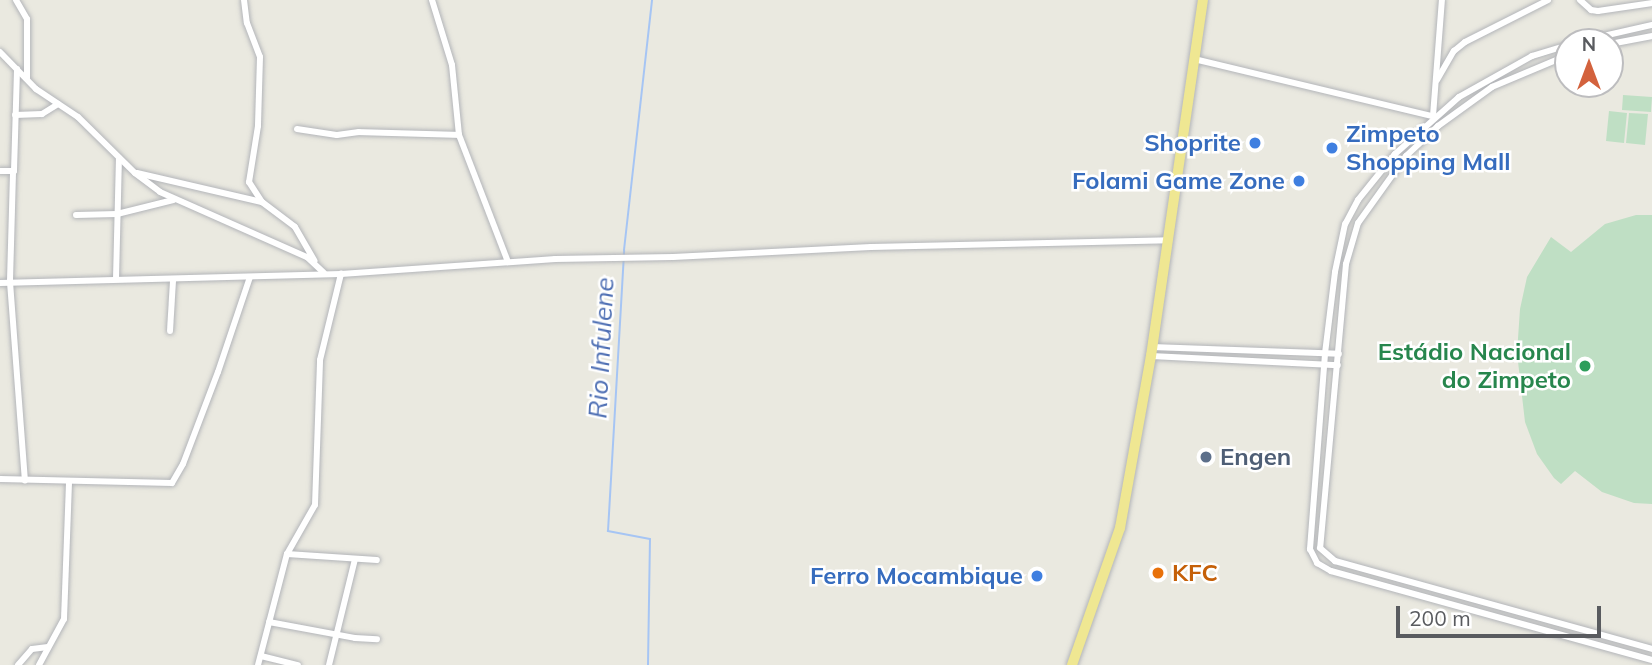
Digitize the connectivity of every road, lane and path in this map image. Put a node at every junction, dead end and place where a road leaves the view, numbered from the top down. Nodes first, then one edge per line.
1 (16, 0) edge
2 (244, 0) edge
3 (432, 0) edge
4 (1203, 0) edge
5 (1442, 0) edge
6 (1548, 0) edge
7 (1580, 0) edge
8 (1652, 3) edge
9 (1652, 25) edge
10 (1624, 31) edge
11 (1652, 36) edge
12 (1624, 41) edge
13 (1554, 49) edge
14 (0, 52) edge
15 (1194, 59) junction
16 (1554, 60) edge
17 (17, 69) junction
18 (27, 78) junction
19 (1437, 80) junction
20 (58, 104) junction
21 (15, 115) junction
22 (1434, 117) junction
23 (297, 129) dead end
24 (459, 135) junction
25 (119, 158) junction
26 (0, 171) edge
27 (13, 173) junction
28 (135, 173) junction
29 (249, 182) junction
30 (237, 196) junction
31 (173, 200) junction
32 (262, 202) junction
33 (117, 214) junction
34 (76, 215) dead end
35 (0, 232) edge
36 (9, 234) junction
37 (1169, 240) junction
38 (508, 262) junction
39 (316, 263) junction
40 (324, 274) junction
41 (341, 274) junction
42 (250, 277) junction
43 (116, 279) junction
44 (173, 280) junction
45 (10, 282) junction
46 (0, 283) edge
47 (170, 331) dead end
48 (1152, 352) junction
49 (1325, 354) junction
50 (1339, 354) junction
51 (1325, 365) junction
52 (1338, 365) junction
53 (0, 479) edge
54 (26, 480) junction
55 (69, 481) junction
56 (287, 554) junction
57 (355, 559) junction
58 (377, 560) dead end
59 (269, 622) junction
60 (335, 635) junction
61 (377, 639) dead end
62 (48, 647) junction
63 (1652, 649) edge
64 (261, 656) junction
65 (1652, 660) edge
66 (18, 665) edge
67 (39, 665) edge
68 (258, 665) edge
69 (298, 665) edge
70 (329, 665) edge
71 (1072, 665) edge

1 - 18 street
2 - 29 street
3 - 24 street
4 - 15 highway
5 - 19 street
6 - 19 street
7 - 8 street
9 - 10 street
11 - 12 street
13 - 22 street
14 - 17 street
15 - 22 street
15 - 37 highway
16 - 50 street
17 - 18 street
17 - 21 street
18 - 20 street
19 - 22 street
20 - 21 street
20 - 25 street
21 - 27 street
22 - 49 street
23 - 24 street
24 - 38 street
25 - 28 street
25 - 33 street
26 - 27 street
27 - 36 street
28 - 30 street
28 - 31 street
29 - 30 street
29 - 32 street
30 - 32 street
31 - 33 street
31 - 39 street
32 - 39 street
33 - 34 street
33 - 43 street
35 - 36 street
36 - 45 street
37 - 38 street
37 - 48 highway
38 - 41 street
39 - 40 street
40 - 41 street
40 - 42 street
41 - 56 street
42 - 44 street
42 - 55 street
43 - 44 street
43 - 45 street
44 - 47 street
45 - 46 street
45 - 54 street
48 - 49 street
48 - 51 street
48 - 71 highway
49 - 50 street
49 - 51 street
50 - 52 street
51 - 52 street
51 - 65 street
52 - 63 street
53 - 54 street
54 - 55 street
55 - 62 street
56 - 57 street
56 - 59 street
57 - 58 street
57 - 60 street
59 - 60 street
59 - 64 street
60 - 61 street
60 - 70 street
62 - 66 street
62 - 67 street
64 - 68 street
64 - 69 street

